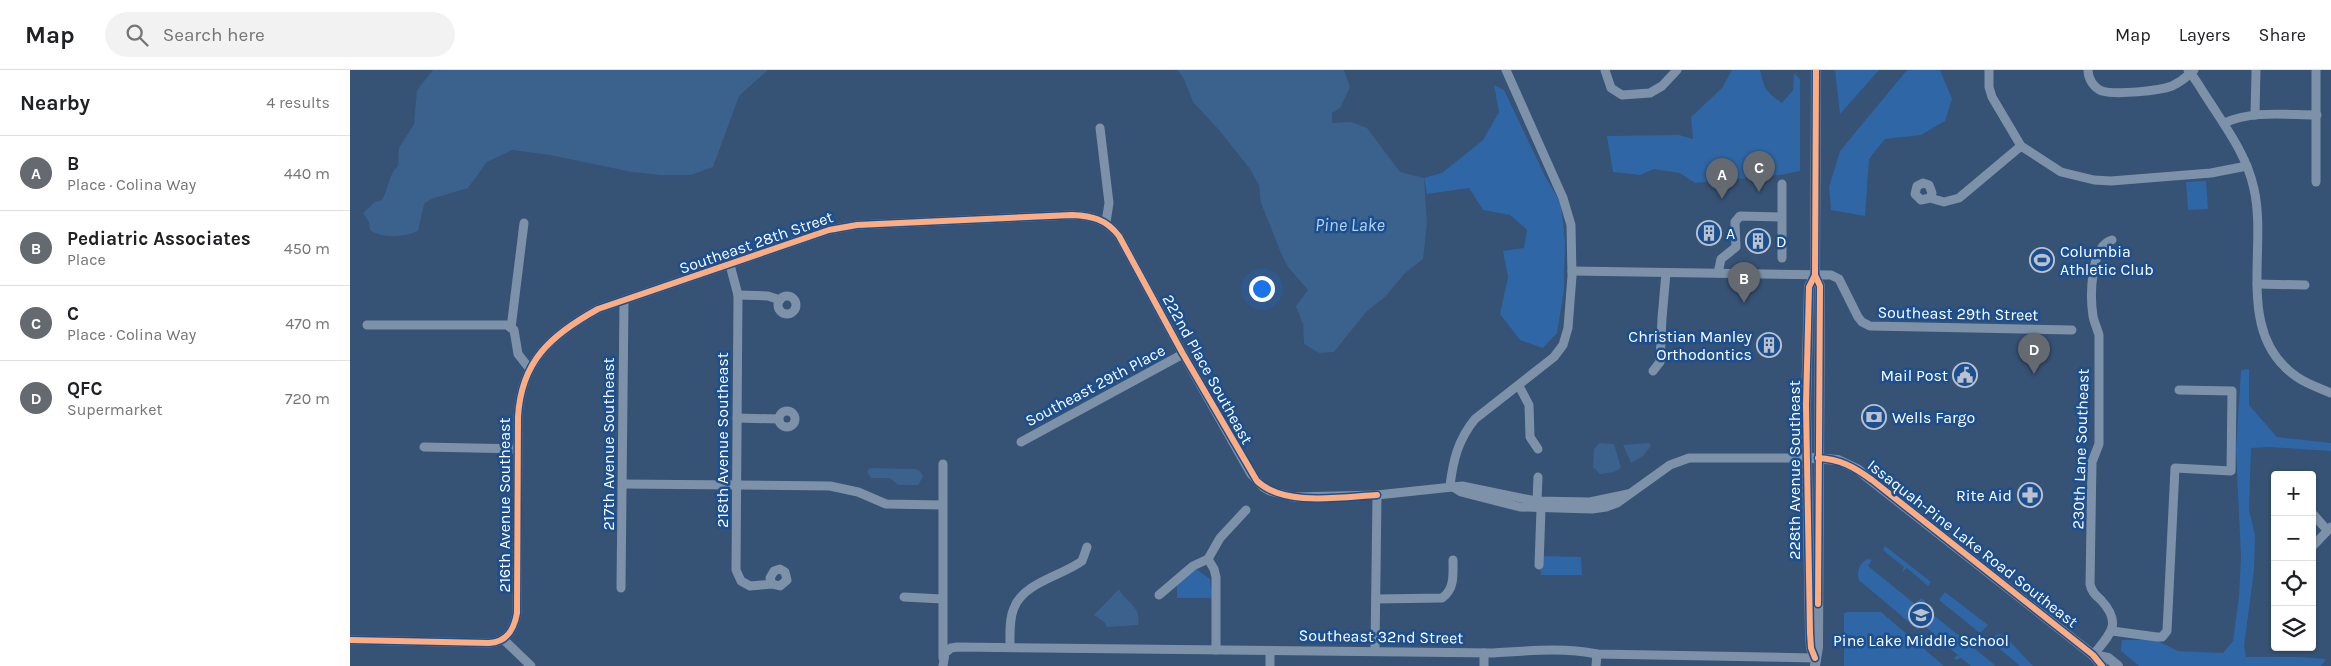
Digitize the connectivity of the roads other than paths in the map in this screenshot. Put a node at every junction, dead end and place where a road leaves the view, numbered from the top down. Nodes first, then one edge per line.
1 (1506, 70) edge
2 (1605, 70) edge
3 (1677, 70) edge
4 (1816, 70) edge
5 (1989, 70) edge
6 (2088, 70) edge
7 (2256, 70) edge
8 (2316, 70) edge
9 (2191, 71) edge
10 (2255, 115) junction
11 (2317, 115) junction
12 (2224, 123) junction
13 (1100, 128) dead end
14 (2022, 146) junction
15 (2248, 166) junction
16 (2316, 182) dead end
17 (1782, 184) dead end
18 (1930, 198) dead end
19 (1781, 217) junction
20 (1106, 222) junction
21 (524, 223) dead end
22 (2112, 240) dead end
23 (1782, 258) dead end
24 (730, 265) junction
25 (1572, 271) junction
26 (1666, 273) junction
27 (1718, 273) junction
28 (1815, 275) junction
29 (2257, 284) junction
30 (2305, 285) dead end
31 (738, 295) junction
32 (624, 300) junction
33 (780, 300) dead end
34 (367, 325) dead end
35 (511, 328) junction
36 (2072, 330) dead end
37 (1183, 354) junction
38 (529, 368) junction
39 (1653, 371) dead end
40 (1519, 386) junction
41 (2180, 390) dead end
42 (2331, 393) edge
43 (737, 418) junction
44 (778, 419) dead end
45 (1021, 442) dead end
46 (424, 447) dead end
47 (517, 449) junction
48 (1538, 449) dead end
49 (1807, 458) junction
50 (1818, 458) junction
51 (943, 464) dead end
52 (1538, 477) dead end
53 (623, 484) junction
54 (737, 485) junction
55 (1450, 486) junction
56 (1377, 495) junction
57 (942, 505) junction
58 (1539, 505) junction
59 (1246, 510) dead end
60 (2315, 516) edge
61 (2329, 529) edge
62 (2316, 543) edge
63 (1087, 547) dead end
64 (1208, 559) junction
65 (1453, 560) dead end
66 (1539, 565) dead end
67 (772, 584) dead end
68 (621, 588) dead end
69 (1159, 595) dead end
70 (904, 598) dead end
71 (942, 598) junction
72 (1376, 599) junction
73 (2112, 631) junction
74 (350, 640) edge
75 (504, 640) junction
76 (1010, 647) junction
77 (1216, 650) junction
78 (1375, 650) junction
79 (1270, 651) junction
80 (1484, 653) junction
81 (1597, 654) junction
82 (2094, 655) junction
83 (945, 658) edge
84 (1815, 662) edge
85 (531, 666) edge
86 (1270, 666) edge
87 (1484, 666) edge
88 (1596, 666) edge
89 (2102, 666) edge
90 (2118, 666) edge

1 - 25 street
2 - 3 street
4 - 28 main road, 228th Avenue Southeast
5 - 14 street
6 - 9 street
7 - 10 street
8 - 11 street
9 - 12 street
10 - 11 street
10 - 12 street
11 - 16 street
12 - 15 street
13 - 20 street
14 - 15 street
14 - 18 street
15 - 29 street
17 - 19 street
19 - 23 street
19 - 27 street
20 - 24 street, Southeast 28th Street
20 - 37 street, 222nd Place Southeast
21 - 35 street
22 - 73 street, 230th Lane Southeast
24 - 31 street, 218th Avenue Southeast
24 - 32 street, Southeast 28th Street
25 - 26 street, Southeast 29th Street
25 - 40 street
26 - 27 street, Southeast 29th Street
26 - 39 street
27 - 28 street, Southeast 29th Street
28 - 36 street, Southeast 29th Street
28 - 49 main road, 228th Avenue Southeast
28 - 50 main road, 228th Avenue Southeast
29 - 30 street
29 - 42 street
31 - 33 street
31 - 43 street, 218th Avenue Southeast
32 - 38 street, Southeast 28th Street
32 - 53 street, 217th Avenue Southeast
34 - 35 street
35 - 38 street
37 - 45 street, Southeast 29th Place
37 - 56 street, 222nd Place Southeast
38 - 47 street, 216th Avenue Southeast
40 - 48 street
40 - 55 street
41 - 73 street
43 - 44 street
43 - 54 street, 218th Avenue Southeast
46 - 47 street
47 - 75 street, 216th Avenue Southeast
49 - 50 main road, Issaquah-Pine Lake Road Southeast
49 - 58 street, Issaquah-Pine Lake Road Southeast
49 - 84 main road, 228th Avenue Southeast
50 - 82 main road, Issaquah-Pine Lake Road Southeast
50 - 84 main road, 228th Avenue Southeast
51 - 57 street
52 - 58 street
53 - 54 street
53 - 68 street, 217th Avenue Southeast
54 - 57 street
54 - 67 street, 218th Avenue Southeast
55 - 56 street, 222nd Place Southeast
55 - 58 street, Issaquah-Pine Lake Road Southeast
56 - 72 street
57 - 71 street
58 - 66 street
59 - 64 street
60 - 61 street
61 - 62 street
63 - 76 street
64 - 69 street
64 - 77 street
65 - 72 street
70 - 71 street
71 - 83 street
72 - 78 street
73 - 82 street
74 - 75 street
75 - 85 street
76 - 77 street, Southeast 32nd Street
76 - 83 street, Southeast 32nd Street
77 - 79 street, Southeast 32nd Street
78 - 79 street, Southeast 32nd Street
78 - 80 street, Southeast 32nd Street
79 - 86 street
80 - 81 street, Southeast 32nd Street
80 - 87 street
81 - 84 street, Southeast 32nd Street
81 - 88 street
82 - 89 main road, Issaquah-Pine Lake Road Southeast
82 - 90 main road, Issaquah-Pine Lake Road Southeast

